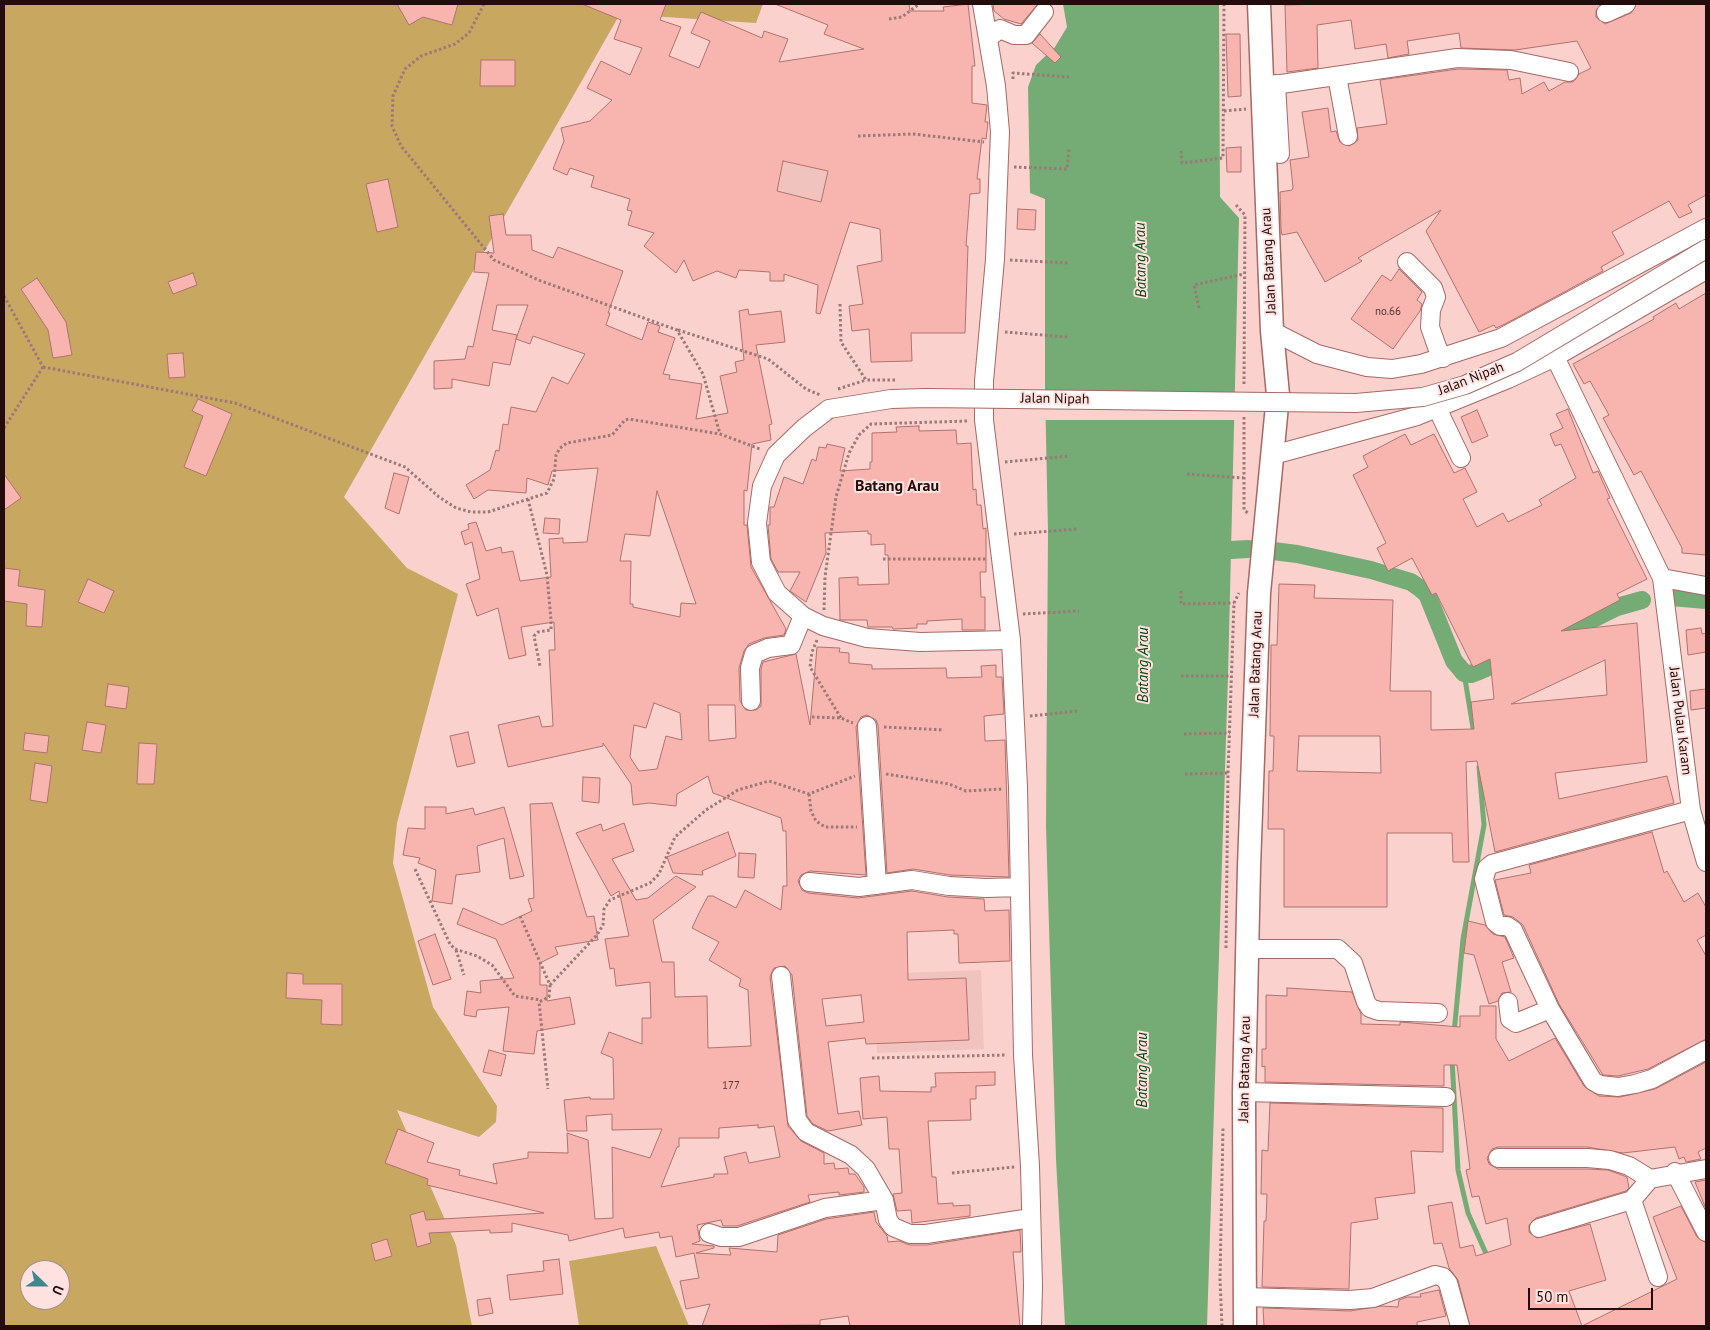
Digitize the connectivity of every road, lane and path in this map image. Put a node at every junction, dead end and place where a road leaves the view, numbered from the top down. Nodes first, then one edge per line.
1 (484, 4) edge
2 (919, 4) edge
3 (982, 4) edge
4 (1224, 4) edge
5 (1259, 4) edge
6 (1626, 4) edge
7 (1044, 12) dead end
8 (1606, 13) dead end
9 (888, 19) dead end
10 (988, 38) junction
11 (1569, 72) dead end
12 (1013, 73) dead end
13 (1337, 76) junction
14 (1069, 77) dead end
15 (1269, 85) junction
16 (858, 136) dead end
17 (1348, 136) dead end
18 (1000, 143) junction
19 (1069, 149) dead end
20 (1181, 151) dead end
21 (1280, 154) dead end
22 (1013, 167) dead end
23 (1236, 206) dead end
24 (1706, 228) edge
25 (1706, 249) edge
26 (1032, 261) dead end
27 (1407, 262) dead end
28 (1069, 263) dead end
29 (1706, 270) edge
30 (1244, 274) junction
31 (4, 296) edge
32 (840, 304) dead end
33 (1199, 308) dead end
34 (677, 330) junction
35 (1272, 331) junction
36 (987, 332) junction
37 (1068, 337) dead end
38 (1556, 357) junction
39 (1443, 358) junction
40 (43, 367) junction
41 (866, 380) junction
42 (905, 380) dead end
43 (834, 390) dead end
44 (1244, 391) dead end
45 (828, 401) junction
46 (1438, 408) junction
47 (1244, 410) dead end
48 (984, 420) junction
49 (4, 428) edge
50 (720, 434) junction
51 (776, 455) junction
52 (1273, 455) junction
53 (1070, 456) dead end
54 (1461, 458) dead end
55 (989, 464) junction
56 (1187, 474) dead end
57 (1244, 478) junction
58 (528, 499) junction
59 (1267, 514) junction
60 (1077, 529) dead end
61 (998, 536) junction
62 (883, 559) dead end
63 (1002, 559) junction
64 (1662, 578) junction
65 (1706, 586) edge
66 (1181, 591) dead end
67 (1259, 593) junction
68 (1234, 603) junction
69 (1079, 611) dead end
70 (1039, 613) dead end
71 (804, 616) junction
72 (823, 626) junction
73 (1011, 640) junction
74 (540, 666) dead end
75 (1182, 676) dead end
76 (1231, 676) junction
77 (751, 701) dead end
78 (1078, 711) dead end
79 (1048, 715) dead end
80 (841, 718) dead end
81 (867, 726) dead end
82 (1230, 733) junction
83 (1184, 734) dead end
84 (1228, 773) junction
85 (1186, 774) dead end
86 (738, 790) dead end
87 (809, 794) dead end
88 (1691, 810) junction
89 (873, 828) junction
90 (1706, 862) edge
91 (415, 869) dead end
92 (809, 882) dead end
93 (877, 885) junction
94 (1020, 886) junction
95 (520, 916) dead end
96 (1248, 948) junction
97 (455, 949) junction
98 (1226, 958) dead end
99 (464, 975) dead end
100 (781, 976) dead end
101 (550, 985) junction
102 (540, 1000) junction
103 (1508, 1002) dead end
104 (1550, 1009) junction
105 (1438, 1013) dead end
106 (1706, 1050) edge
107 (1023, 1055) junction
108 (872, 1058) dead end
109 (548, 1089) dead end
110 (1244, 1092) junction
111 (1446, 1096) dead end
112 (1223, 1121) dead end
113 (1498, 1158) dead end
114 (1030, 1166) junction
115 (1706, 1168) edge
116 (1675, 1172) junction
117 (952, 1173) dead end
118 (1650, 1179) junction
119 (884, 1200) junction
120 (1632, 1200) junction
121 (1031, 1218) junction
122 (1539, 1228) dead end
123 (1706, 1232) edge
124 (709, 1233) dead end
125 (1658, 1277) dead end
126 (1243, 1297) junction
127 (1032, 1326) edge
128 (1222, 1326) edge
129 (1244, 1326) edge
130 (1460, 1326) edge

1 - 34 path
2 - 9 path
3 - 10 street
4 - 20 path
5 - 15 main road, Jalan Batang Arau
6 - 8 street
7 - 10 street
10 - 18 street
11 - 13 street
12 - 14 path
13 - 15 street
13 - 17 street
15 - 21 street
15 - 35 main road, Jalan Batang Arau
16 - 18 path
18 - 36 street
19 - 22 path
23 - 30 path
24 - 39 street, Jalan Nipah
25 - 45 street, Jalan Nipah, bridge
26 - 28 path
27 - 39 street
29 - 38 street, Jalan Nipah
30 - 33 path
30 - 44 path
31 - 40 path
32 - 41 path
34 - 45 path
34 - 50 path
35 - 39 street, Jalan Nipah
35 - 52 main road, Jalan Batang Arau
36 - 37 path
36 - 48 street
38 - 46 street, Jalan Nipah
38 - 64 street, Jalan Pulau Karam
40 - 49 path
40 - 58 path
41 - 42 path
41 - 43 path
45 - 51 street, Jalan Nipah
46 - 52 street, Jalan Nipah
46 - 54 street
47 - 57 path
48 - 55 street
48 - 72 path
50 - 51 path
50 - 58 path
51 - 71 street, Jalan Nipah
52 - 59 main road, Jalan Batang Arau
53 - 55 path
55 - 61 street
56 - 57 path
57 - 59 path
58 - 74 path
59 - 67 main road, Jalan Batang Arau
60 - 61 path
61 - 63 street
62 - 63 path
63 - 73 street
64 - 65 street
64 - 88 street, Jalan Pulau Karam
66 - 68 path
67 - 68 path
67 - 96 main road, Jalan Batang Arau
68 - 76 path
69 - 70 path
71 - 72 street, Jalan Nipah
71 - 77 street
72 - 73 street, Jalan Nipah
72 - 80 path
73 - 94 street
75 - 76 path
76 - 82 path
78 - 79 path
81 - 89 street
82 - 83 path
82 - 84 path
84 - 85 path
84 - 98 path
86 - 101 path
87 - 89 path
88 - 90 street, Jalan Pulau Karam
88 - 104 street
89 - 93 street
91 - 97 path
92 - 93 street
93 - 94 street
94 - 107 street
95 - 101 path
96 - 105 street
96 - 110 main road, Jalan Batang Arau
97 - 99 path
97 - 102 path
100 - 119 street
101 - 102 path
102 - 109 path
103 - 104 street
104 - 106 street
107 - 108 path
107 - 114 street
110 - 111 street
110 - 126 main road, Jalan Batang Arau
112 - 128 path
113 - 118 street
114 - 117 path
114 - 121 street
115 - 116 street
116 - 118 street
116 - 123 street
118 - 120 street
119 - 121 street
119 - 124 street
120 - 122 street
120 - 125 street
121 - 127 street
126 - 129 main road, Jalan Batang Arau
126 - 130 street

